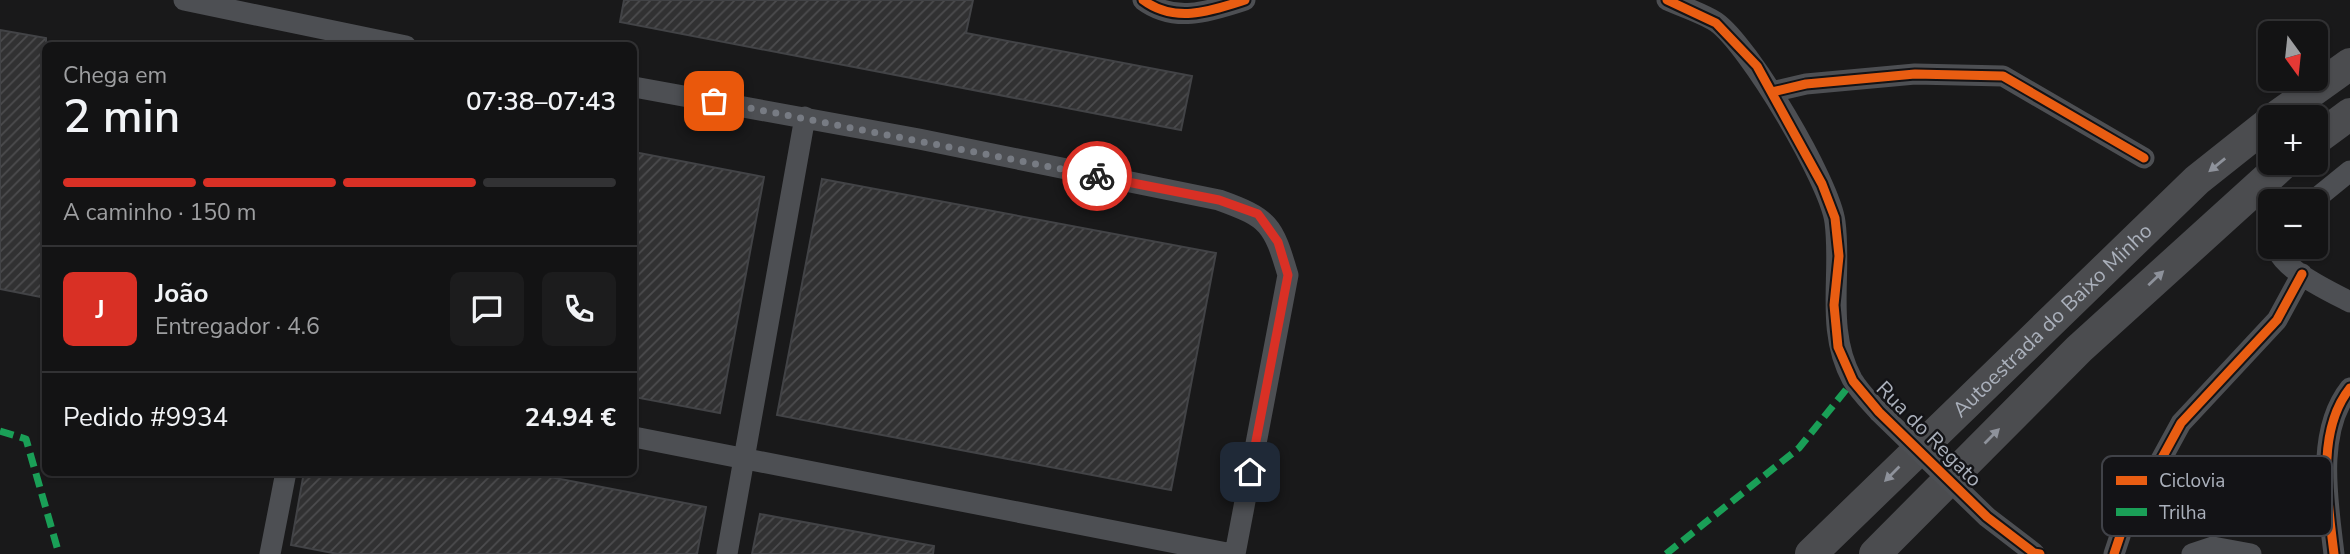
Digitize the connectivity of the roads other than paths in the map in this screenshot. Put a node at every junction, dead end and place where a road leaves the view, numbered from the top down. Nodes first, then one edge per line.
1 (184, 0) edge
2 (1143, 0) edge
3 (1245, 0) edge
4 (1667, 0) edge
5 (364, 41) edge
6 (2350, 64) edge
7 (637, 88) edge
8 (1772, 92) junction
9 (2293, 105) edge
10 (2350, 114) edge
11 (805, 117) junction
12 (2328, 130) edge
13 (2258, 132) edge
14 (2144, 158) dead end
15 (2350, 170) edge
16 (2271, 175) edge
17 (2327, 189) edge
18 (2283, 259) edge
19 (2302, 274) junction
20 (2350, 302) edge
21 (2350, 388) edge
22 (637, 438) edge
23 (2162, 456) edge
24 (2329, 456) edge
25 (746, 458) junction
26 (285, 476) edge
27 (2120, 536) edge
28 (2332, 536) edge
29 (2037, 553) edge
30 (270, 554) edge
31 (727, 554) edge
32 (1233, 554) edge
33 (1811, 554) edge
34 (1875, 554) edge
35 (2114, 554) edge
36 (2192, 554) edge
37 (2251, 554) edge
38 (2334, 554) edge

1 - 5 street
2 - 3 street
4 - 8 street, Rua do Regato
6 - 9 highway
7 - 11 street
8 - 14 street
8 - 29 street, Rua do Regato, bridge
10 - 12 highway
11 - 25 street
11 - 32 street
13 -> 33 highway, Autoestrada do Baixo Minho
15 - 17 street
34 -> 16 highway, Autoestrada do Baixo Minho
18 - 19 street
19 - 20 street
19 - 23 street
21 - 24 street
22 - 25 street
25 - 31 street
25 - 32 street
26 - 30 street
27 - 35 street
28 - 38 street
36 - 37 street

